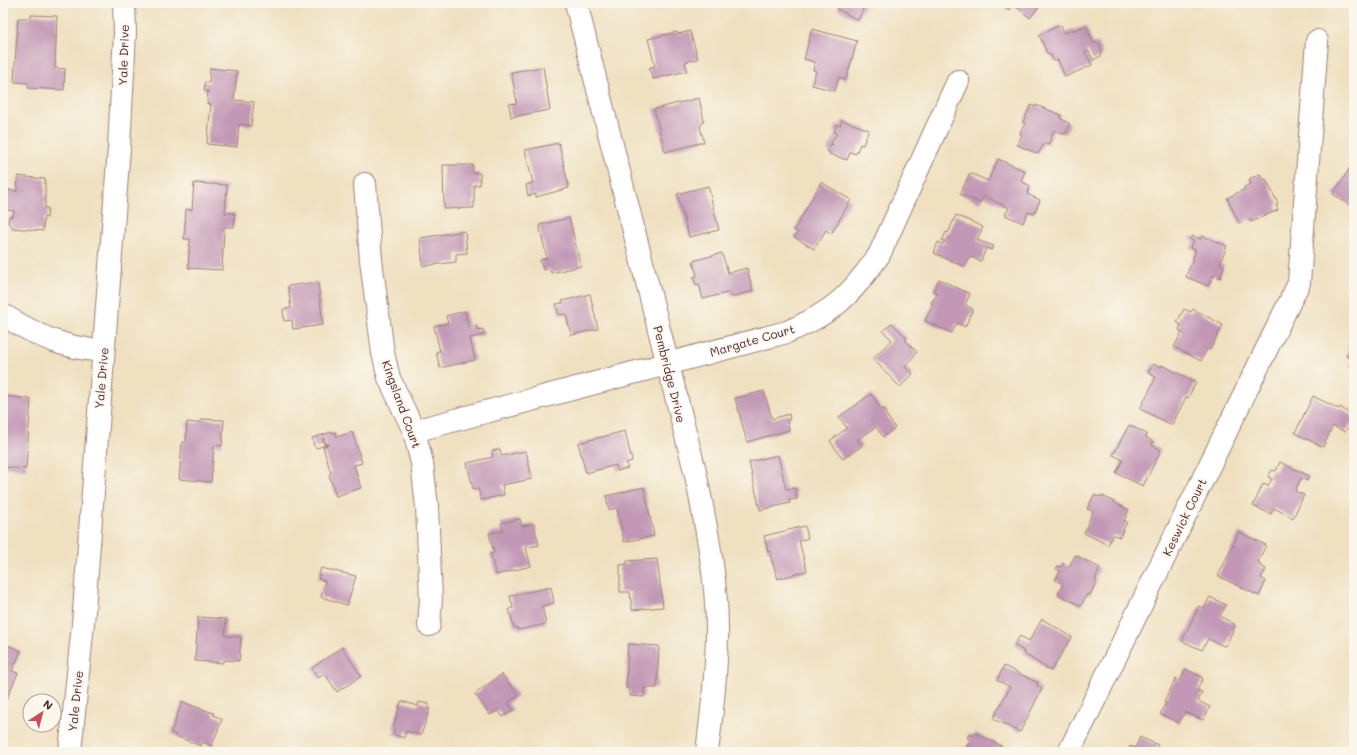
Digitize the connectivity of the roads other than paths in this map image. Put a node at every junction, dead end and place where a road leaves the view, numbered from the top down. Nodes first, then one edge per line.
1 (124, 3) edge
2 (576, 3) edge
3 (1317, 41) dead end
4 (958, 81) dead end
5 (365, 184) dead end
6 (3, 314) edge
7 (103, 351) junction
8 (668, 364) junction
9 (414, 430) junction
10 (429, 625) dead end
11 (70, 752) edge
12 (707, 752) edge
13 (1069, 752) edge

1 - 7 street, Yale Drive
2 - 8 street, Pembridge Drive
3 - 13 street, Keswick Court
4 - 8 street, Margate Court
5 - 9 street, Kingsland Court
6 - 7 street
7 - 11 street, Yale Drive
8 - 9 street, Margate Court
8 - 12 street, Pembridge Drive
9 - 10 street, Kingsland Court

